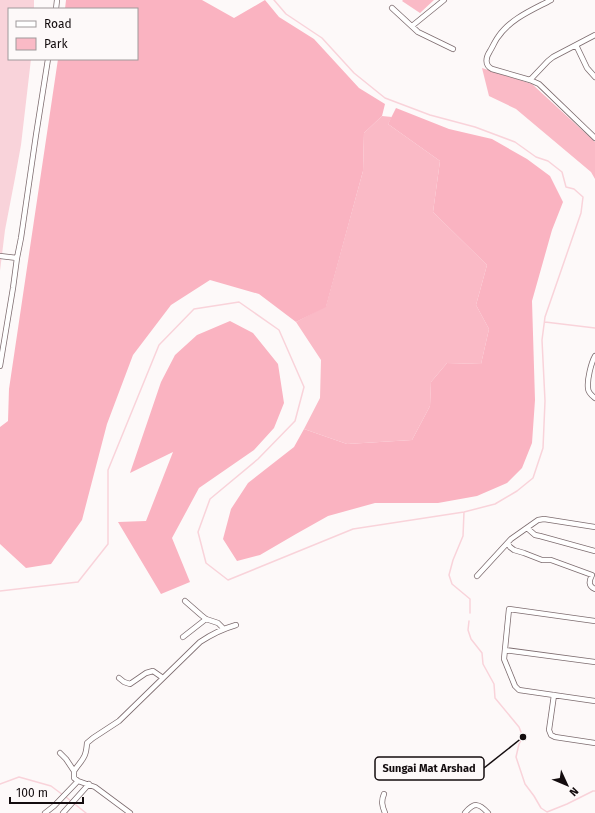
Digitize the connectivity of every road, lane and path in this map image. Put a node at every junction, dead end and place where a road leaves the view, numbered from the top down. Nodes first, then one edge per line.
1 (444, 0) edge
2 (551, 0) edge
3 (392, 8) dead end
4 (412, 26) junction
5 (595, 35) edge
6 (576, 45) junction
7 (452, 49) dead end
8 (48, 60) edge
9 (595, 76) edge
10 (530, 80) junction
11 (595, 138) edge
12 (0, 256) edge
13 (17, 258) junction
14 (595, 356) edge
15 (0, 366) edge
16 (595, 398) edge
17 (595, 527) edge
18 (527, 528) junction
19 (508, 543) junction
20 (595, 551) edge
21 (476, 576) dead end
22 (595, 589) edge
23 (185, 601) dead end
24 (206, 619) junction
25 (595, 621) edge
26 (236, 625) dead end
27 (224, 629) junction
28 (183, 637) dead end
29 (505, 650) junction
30 (595, 662) edge
31 (118, 678) dead end
32 (163, 678) junction
33 (554, 695) junction
34 (595, 701) edge
35 (595, 743) edge
36 (60, 753) dead end
37 (74, 771) junction
38 (78, 781) junction
39 (88, 784) junction
40 (384, 794) dead end
41 (54, 806) junction
42 (45, 813) edge
43 (63, 813) edge
44 (130, 813) edge
45 (385, 813) edge
46 (465, 813) edge
47 (488, 813) edge

1 - 4 street
2 - 10 street
3 - 4 street
4 - 7 street
5 - 6 street
6 - 9 street
6 - 10 street
8 - 13 street
10 - 11 street
12 - 13 street
13 - 15 street
14 - 16 street
17 - 18 street
18 - 19 street
18 - 20 street
19 - 21 street
19 - 22 street
23 - 24 street
24 - 27 street
24 - 28 street
25 - 29 street
26 - 27 street
27 - 32 street
29 - 30 street
29 - 33 street
31 - 32 street
32 - 37 street
33 - 34 street
33 - 35 street
36 - 37 street
37 - 38 street
38 - 39 street
38 - 41 street
39 - 43 street
39 - 44 street
40 - 45 street
41 - 42 street
41 - 43 street
46 - 47 street

